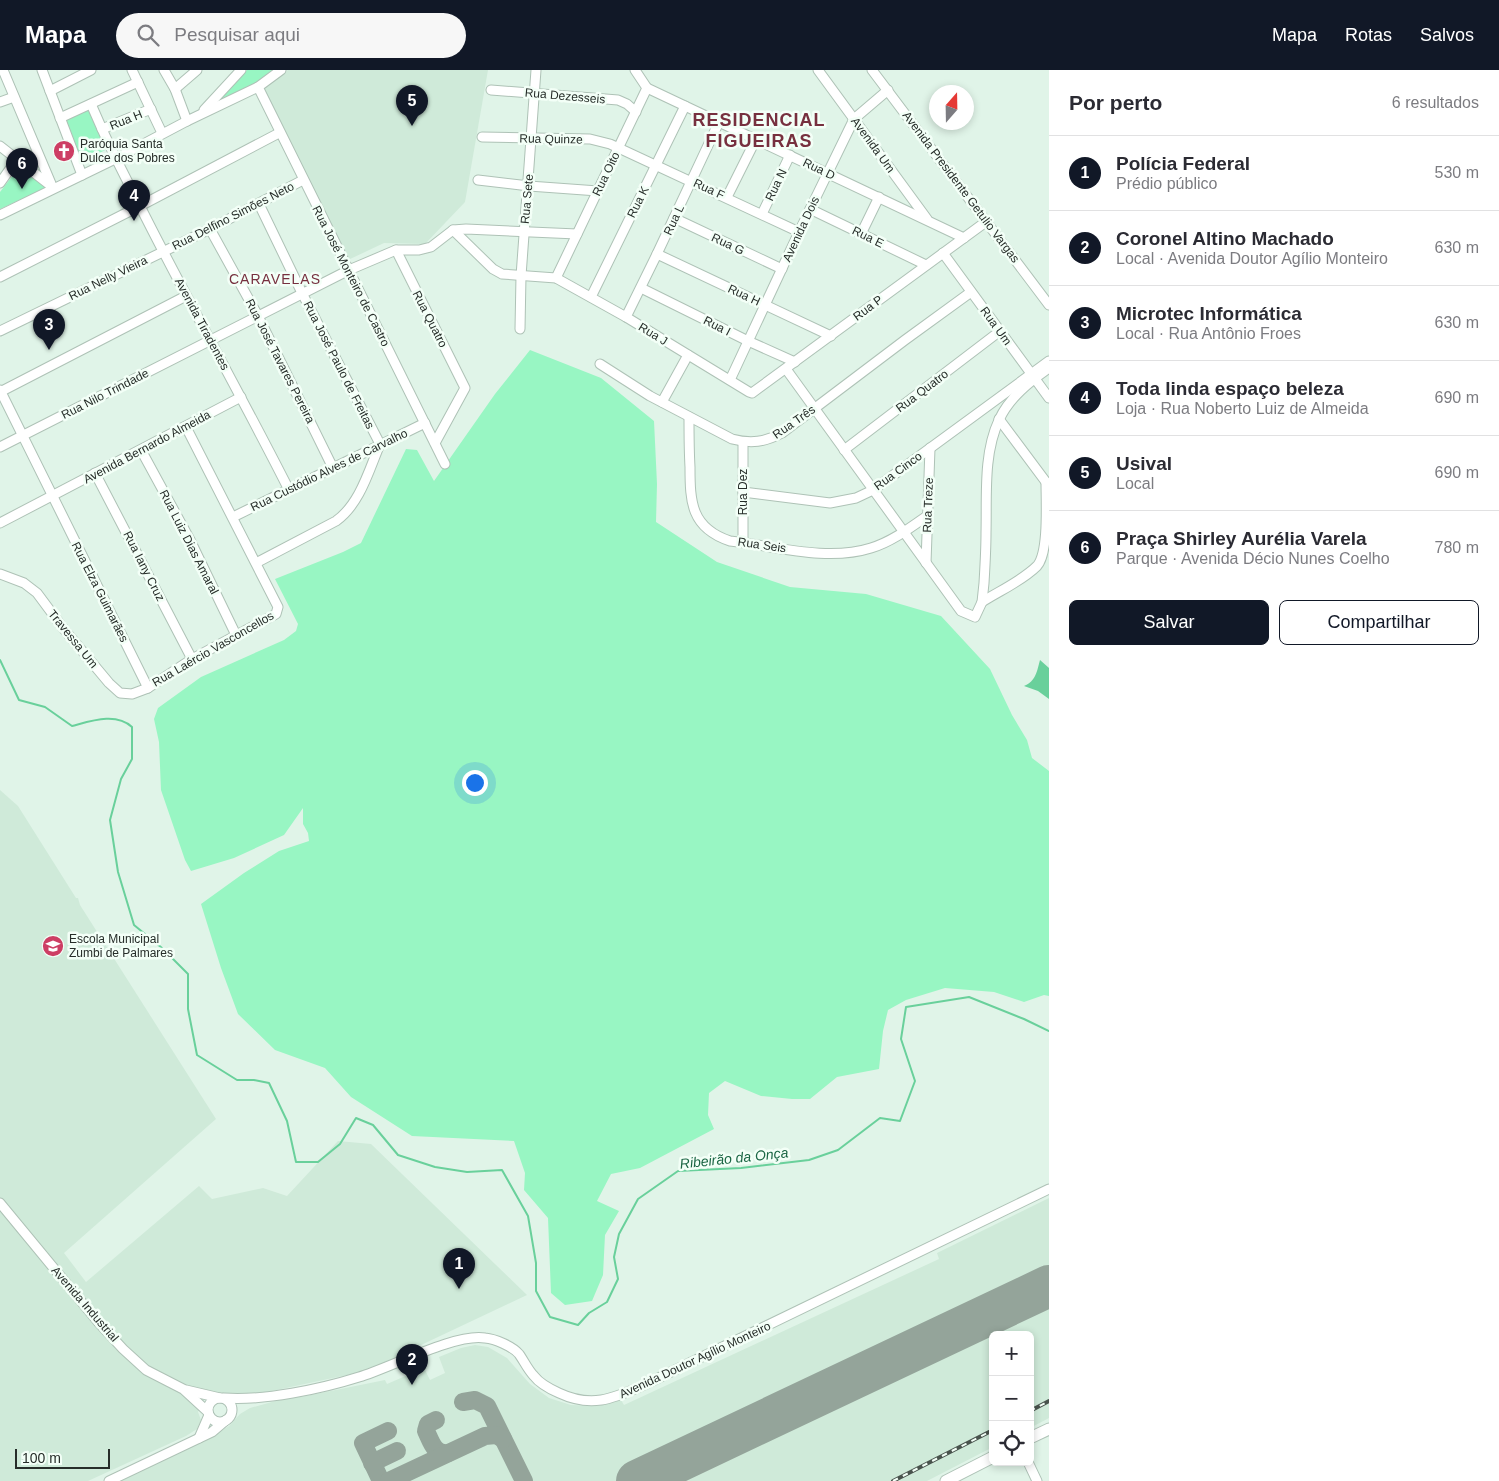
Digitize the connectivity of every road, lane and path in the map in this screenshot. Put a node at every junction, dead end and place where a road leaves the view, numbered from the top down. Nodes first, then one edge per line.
1 (3, 70) edge
2 (42, 70) edge
3 (91, 70) edge
4 (132, 70) edge
5 (164, 70) edge
6 (197, 70) edge
7 (241, 70) edge
8 (281, 70) edge
9 (536, 70) edge
10 (635, 70) edge
11 (818, 70) edge
12 (872, 70) edge
13 (138, 82) junction
14 (258, 87) junction
15 (647, 88) junction
16 (175, 89) junction
17 (50, 90) junction
18 (491, 90) dead end
19 (888, 90) junction
20 (535, 93) junction
21 (14, 97) junction
22 (0, 102) edge
23 (91, 104) junction
24 (685, 106) junction
25 (151, 109) junction
26 (636, 112) junction
27 (201, 114) junction
28 (60, 118) junction
29 (854, 119) junction
30 (187, 121) junction
31 (719, 122) junction
32 (102, 129) junction
33 (162, 133) junction
34 (279, 133) junction
35 (482, 137) dead end
36 (531, 138) junction
37 (756, 139) junction
38 (0, 146) edge
39 (619, 148) junction
40 (790, 155) junction
41 (17, 159) junction
42 (115, 159) junction
43 (656, 166) junction
44 (827, 173) junction
45 (82, 175) junction
46 (303, 180) junction
47 (478, 180) dead end
48 (692, 181) junction
49 (0, 183) edge
50 (529, 186) junction
51 (54, 187) junction
52 (598, 191) junction
53 (727, 197) junction
54 (878, 197) junction
55 (259, 204) junction
56 (140, 206) junction
57 (810, 209) junction
58 (762, 214) junction
59 (0, 215) edge
60 (674, 218) junction
61 (927, 220) junction
62 (987, 221) junction
63 (210, 229) junction
64 (453, 230) junction
65 (525, 231) junction
66 (799, 232) junction
67 (577, 234) junction
68 (862, 234) junction
69 (964, 238) junction
70 (396, 250) junction
71 (163, 251) junction
72 (657, 254) junction
73 (943, 254) junction
74 (926, 265) junction
75 (782, 269) junction
76 (349, 270) junction
77 (521, 276) junction
78 (0, 277) edge
79 (556, 278) junction
80 (640, 288) junction
81 (971, 292) junction
82 (302, 293) junction
83 (186, 296) junction
84 (590, 296) junction
85 (1049, 305) edge
86 (765, 306) junction
87 (258, 316) junction
88 (626, 317) junction
89 (520, 329) dead end
90 (0, 331) edge
91 (1000, 331) junction
92 (831, 336) junction
93 (210, 340) junction
94 (748, 341) junction
95 (688, 355) junction
96 (1049, 361) edge
97 (795, 362) junction
98 (600, 364) dead end
99 (1049, 368) edge
100 (786, 369) junction
101 (1033, 376) junction
102 (730, 380) junction
103 (0, 391) edge
104 (749, 392) joint
105 (241, 397) junction
106 (1049, 398) edge
107 (662, 402) junction
108 (814, 408) junction
109 (689, 417) junction
110 (999, 419) junction
111 (425, 423) junction
112 (186, 426) junction
113 (23, 436) junction
114 (743, 442) junction
115 (435, 443) junction
116 (380, 444) junction
117 (0, 448) edge
118 (930, 448) junction
119 (141, 450) junction
120 (844, 450) junction
121 (445, 464) dead end
122 (334, 468) junction
123 (96, 473) junction
124 (1048, 484) edge
125 (289, 490) junction
126 (873, 490) junction
127 (743, 492) junction
128 (52, 497) junction
129 (928, 516) junction
130 (233, 517) junction
131 (0, 523) edge
132 (903, 532) junction
133 (743, 542) junction
134 (256, 563) junction
135 (926, 563) junction
136 (0, 574) edge
137 (982, 602) junction
138 (236, 635) junction
139 (192, 660) junction
140 (148, 688) junction
141 (1049, 1189) edge
142 (0, 1203) edge
143 (183, 1389) junction
144 (222, 1398) junction
145 (253, 1399) junction
146 (209, 1414) junction
147 (229, 1418) junction
148 (1049, 1429) edge
149 (1034, 1436) edge
150 (199, 1438) junction
151 (989, 1459) edge
152 (1030, 1466) edge
153 (109, 1481) edge
154 (946, 1481) edge
155 (1038, 1481) edge

1 - 21 street
2 - 17 street
3 - 17 street
4 - 13 street
5 - 16 street
6 - 16 street
7 - 27 street
8 - 14 street
9 - 20 street, Rua Sete
10 - 15 street
11 - 29 street, Avenida Um
12 - 19 street, Avenida Presidente Getulio Vargas
13 - 23 street
13 - 25 street
14 - 27 street
14 - 34 street, Rua José Monteiro de Castro
15 - 24 street, Rua D
15 - 26 street, Rua Oito
16 - 30 street
17 - 28 street
18 - 20 street, Rua Dezesseis
19 - 29 street, Avenida Dois
19 - 62 street, Avenida Presidente Getulio Vargas
20 - 26 street, Rua Dezesseis
20 - 36 street, Rua Sete
21 - 22 street
21 - 51 street
23 - 28 street
23 - 32 street
24 - 31 street, Rua D
24 - 43 street, Rua K
25 - 32 street, Rua H
25 - 33 street
26 - 39 street, Rua Oito
27 - 30 street
28 - 45 street
29 - 44 street, Avenida Dois
29 - 61 street, Avenida Um
30 - 33 street
31 - 37 street, Rua D
31 - 48 street, Rua L
32 - 42 street, Rua H
33 - 42 street
34 - 46 street, Rua José Monteiro de Castro
34 - 56 street
35 - 36 street, Rua Quinze
36 - 39 street, Rua Quinze
36 - 50 street, Rua Sete
37 - 40 street, Rua D
37 - 53 street
38 - 41 street
39 - 43 street, Rua F
39 - 52 street, Rua Oito
40 - 44 street, Rua D
40 - 58 street, Rua N
41 - 49 street
41 - 51 street
42 - 45 street
42 - 56 street, Avenida Tiradentes
43 - 48 street, Rua F
43 - 84 street, Rua K
44 - 54 street, Rua D
44 - 57 street, Avenida Dois
45 - 51 street
46 - 55 street, Rua Delfino Simões Neto
46 - 76 street, Rua José Monteiro de Castro
47 - 50 street
48 - 53 street, Rua F
48 - 60 street, Rua L
50 - 52 street
50 - 65 street, Rua Sete
51 - 59 street
52 - 67 street, Rua Oito
53 - 58 street, Rua F
54 - 61 street, Rua D
54 - 68 street
55 - 63 street, Rua Delfino Simões Neto
55 - 82 street, Rua José Paulo de Freitas
56 - 71 street, Avenida Tiradentes
56 - 78 street
57 - 66 street, Avenida Dois
57 - 68 street, Rua E
58 - 66 street, Rua F
60 - 72 street, Rua L
60 - 75 street, Rua G
61 - 69 street, Rua D
62 - 69 street, Rua P
62 - 85 street, Avenida Presidente Getulio Vargas
63 - 71 street, Rua Delfino Simões Neto
63 - 87 street, Rua José Tavares Pereira
64 - 65 street
64 - 70 street
64 - 77 street
65 - 67 street
65 - 77 street, Rua Sete
66 - 75 street, Avenida Dois
67 - 79 street, Rua Oito
68 - 74 street, Rua E
69 - 73 street, Rua P
70 - 76 street, Rua Nilo Trindade
70 - 115 street, Rua Quatro
71 - 83 street, Avenida Tiradentes
71 - 90 street, Rua Nelly Vieira
72 - 80 street, Rua L
72 - 86 street, Rua H
73 - 74 street, Rua P
73 - 81 street, Rua Um
74 - 92 street, Rua P
75 - 86 street, Avenida Dois
76 - 82 street, Rua Nilo Trindade
76 - 111 street, Rua José Monteiro de Castro
77 - 79 street
77 - 89 street, Rua Sete
79 - 84 street, Rua J
80 - 88 street, Rua L
80 - 94 street, Rua I
81 - 91 street, Rua Um
81 - 108 street, Rua Três
82 - 87 street, Rua Nilo Trindade
82 - 116 street, Rua José Paulo de Freitas
83 - 93 street, Avenida Tiradentes
83 - 103 street
84 - 88 street, Rua J
86 - 92 street, Rua H
86 - 94 street, Avenida Dois
87 - 93 street, Rua Nilo Trindade
87 - 122 street, Rua José Tavares Pereira
88 - 95 street, Rua J
91 - 101 street, Rua Um
91 - 120 street, Rua Quatro
92 - 97 street, Rua P
93 - 105 street, Avenida Tiradentes
93 - 113 street, Rua Nilo Trindade
94 - 97 street, Rua I
94 - 102 street, Avenida Dois
95 - 102 street, Rua J
95 - 107 street
96 - 101 street
97 - 100 street, Rua P
98 - 107 street, Rua Três
99 - 101 street
100 - 104 street, Rua P
100 - 108 street
101 - 106 street, Rua Um
101 - 110 street
101 - 118 street, Rua Cinco
102 - 104 street, Rua J
103 - 113 street, Rua Elza Guimarães
105 - 112 street, Avenida Bernardo Almeida
105 - 125 street, Avenida Tiradentes
107 - 109 street, Rua Três
108 - 114 street, Rua Três
108 - 120 street
109 - 114 street, Rua Três
109 - 133 street, Rua Seis
110 - 124 street
110 - 137 street
111 - 115 street, Rua José Monteiro de Castro
111 - 116 street, Rua Custódio Alves de Carvalho
112 - 119 street, Avenida Bernardo Almeida
112 - 130 street
113 - 117 street, Rua Nilo Trindade
113 - 128 street, Rua Elza Guimarães
114 - 127 street, Rua Dez
115 - 121 street, Rua José Monteiro de Castro
116 - 122 street, Rua Custódio Alves de Carvalho
116 - 134 street
118 - 126 street, Rua Cinco
118 - 129 street, Rua Treze
119 - 123 street, Avenida Bernardo Almeida
119 - 138 street, Rua Luiz Dias Amaral
120 - 126 street
122 - 125 street, Rua Custódio Alves de Carvalho
123 - 128 street, Avenida Bernardo Almeida
123 - 139 street, Rua Iany Cruz
124 - 137 street
125 - 130 street, Rua Custódio Alves de Carvalho
126 - 127 street, Rua Cinco
126 - 132 street
127 - 133 street, Rua Dez
128 - 131 street, Avenida Bernardo Almeida
128 - 140 street, Rua Elza Guimarães
129 - 132 street, Rua Seis
129 - 135 street, Rua Treze
130 - 134 street
132 - 133 street, Rua Seis
132 - 135 street
134 - 138 street, Rua Laércio Vasconcellos
135 - 137 street
136 - 140 street, Travessa Um
138 - 139 street, Rua Laércio Vasconcellos
139 - 140 street, Rua Laércio Vasconcellos
141 - 145 street, Avenida Doutor Agílio Monteiro
142 - 143 street, Avenida Industrial
143 - 144 street, Avenida Industrial
143 - 146 street, Avenida Industrial
144 - 145 street, Avenida Doutor Agílio Monteiro
144 - 146 street
144 - 147 street
145 - 147 street, Avenida Doutor Agílio Monteiro
146 - 147 street
146 - 150 street
147 - 150 street, Avenida Doutor Agílio Monteiro
148 - 149 main road
150 - 153 street, Avenida Doutor Agílio Monteiro
151 - 154 main road
152 - 155 street

